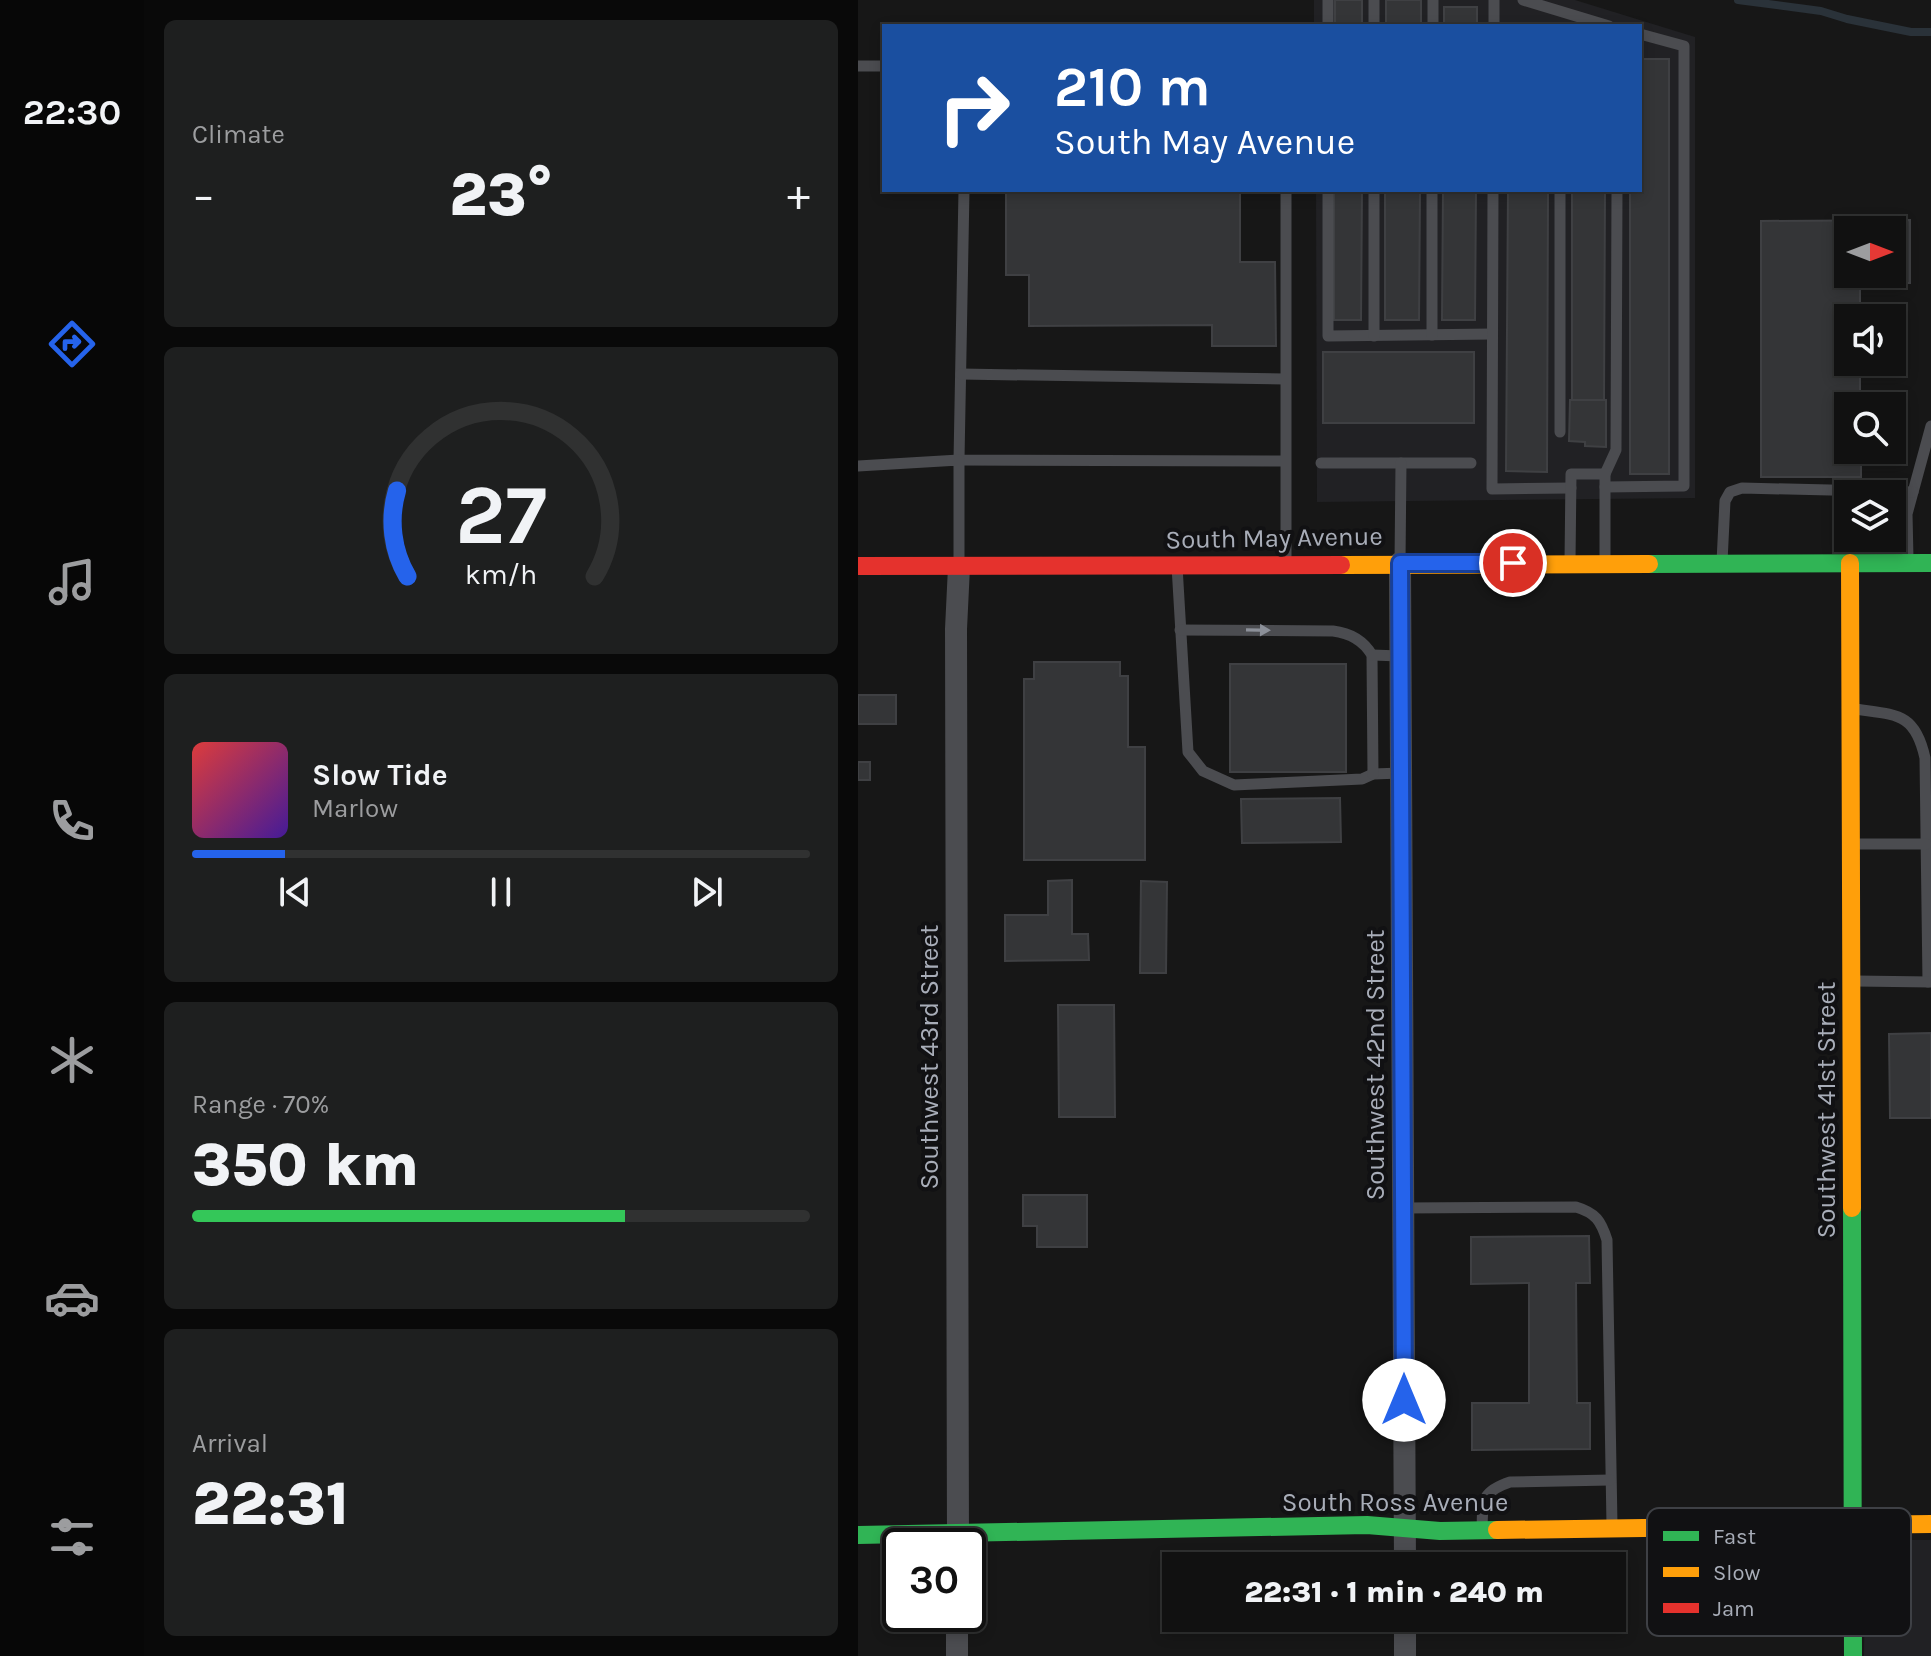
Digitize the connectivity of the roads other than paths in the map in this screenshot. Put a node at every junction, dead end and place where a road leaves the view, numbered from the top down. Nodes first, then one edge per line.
1 (1328, 0) edge
2 (1374, 0) edge
3 (1433, 0) edge
4 (1494, 0) edge
5 (1523, 0) edge
6 (1560, 11) junction
7 (1328, 24) edge
8 (1374, 24) edge
9 (1433, 24) edge
10 (1494, 24) edge
11 (1560, 24) edge
12 (1602, 24) edge
13 (1642, 35) edge
14 (858, 66) edge
15 (882, 66) edge
16 (964, 192) edge
17 (1286, 192) edge
18 (1328, 192) edge
19 (1374, 192) edge
20 (1432, 192) edge
21 (1493, 192) edge
22 (1560, 192) edge
23 (1617, 192) edge
24 (1492, 334) junction
25 (1432, 335) junction
26 (1374, 336) junction
27 (961, 374) junction
28 (1285, 379) junction
29 (1931, 426) edge
30 (1560, 432) dead end
31 (959, 460) junction
32 (1285, 461) junction
33 (1321, 463) dead end
34 (1401, 463) junction
35 (1471, 463) dead end
36 (858, 466) edge
37 (1605, 481) junction
38 (1571, 488) junction
39 (1913, 492) junction
40 (1400, 563) junction
41 (1570, 563) junction
42 (1605, 563) junction
43 (1722, 563) junction
44 (1850, 563) junction
45 (1908, 563) junction
46 (1931, 563) edge
47 (1286, 565) junction
48 (858, 566) edge
49 (1177, 566) junction
50 (959, 567) junction
51 (1180, 630) junction
52 (1372, 655) junction
53 (1400, 656) junction
54 (1850, 709) junction
55 (1401, 773) junction
56 (1373, 774) junction
57 (1851, 844) junction
58 (1926, 844) junction
59 (1851, 981) junction
60 (1929, 982) edge
61 (1403, 1208) junction
62 (1610, 1480) junction
63 (1853, 1508) edge
64 (1405, 1527) junction
65 (1647, 1527) edge
66 (958, 1528) edge
67 (1612, 1528) junction
68 (1482, 1530) junction
69 (858, 1535) edge
70 (882, 1536) edge
71 (986, 1539) edge
72 (1405, 1552) edge
73 (957, 1632) edge
74 (1405, 1632) edge
75 (957, 1656) edge
76 (1405, 1656) edge

1 - 7 lane
2 - 8 lane
3 - 9 lane
4 - 10 lane
5 - 6 lane
6 - 11 lane
6 - 12 lane
13 - 37 lane
14 - 15 lane
16 - 27 lane
17 - 28 lane
18 - 26 lane
19 - 26 lane
20 - 25 lane
21 - 24 lane
22 - 30 lane
23 - 37 lane
24 - 25 lane
24 - 38 lane
25 - 26 lane
27 - 28 lane
27 - 31 lane
28 - 32 lane
29 - 39 lane
31 - 32 lane
31 - 36 lane
31 - 50 lane
32 - 47 lane
33 - 34 lane
34 - 35 lane
34 - 40 lane
37 - 38 lane
37 - 42 lane
38 - 41 lane
39 - 43 lane
39 - 45 lane
40 - 41 street, South May Avenue
40 - 47 street, South May Avenue
40 - 53 street, Southwest 42nd Street
41 - 42 street, South May Avenue
42 - 43 street, South May Avenue
43 - 44 street, South May Avenue
44 - 45 street, South May Avenue
44 - 54 street, Southwest 41st Street
45 - 46 street, South May Avenue
47 - 49 street, South May Avenue
48 - 50 street, South May Avenue
49 - 50 street, South May Avenue
49 - 51 lane
50 - 66 street, Southwest 43rd Street
51 -> 52 lane
51 - 56 lane
52 - 53 lane
52 - 56 lane
53 - 55 street, Southwest 42nd Street
54 - 57 street, Southwest 41st Street
54 - 58 lane
55 - 56 lane
55 - 61 street, Southwest 42nd Street
57 - 58 lane
57 - 59 street, Southwest 41st Street
58 - 60 lane
59 - 60 lane
59 - 63 street, Southwest 41st Street
61 - 62 lane
61 - 64 street, Southwest 42nd Street
62 - 67 lane
62 - 68 lane
64 - 68 street, South Ross Avenue
64 - 71 street, South Ross Avenue
64 - 72 street, Southwest 42nd Street
65 - 67 street, South Ross Avenue
67 - 68 street, South Ross Avenue
69 - 70 street, South Ross Avenue
73 - 75 street
74 - 76 street

